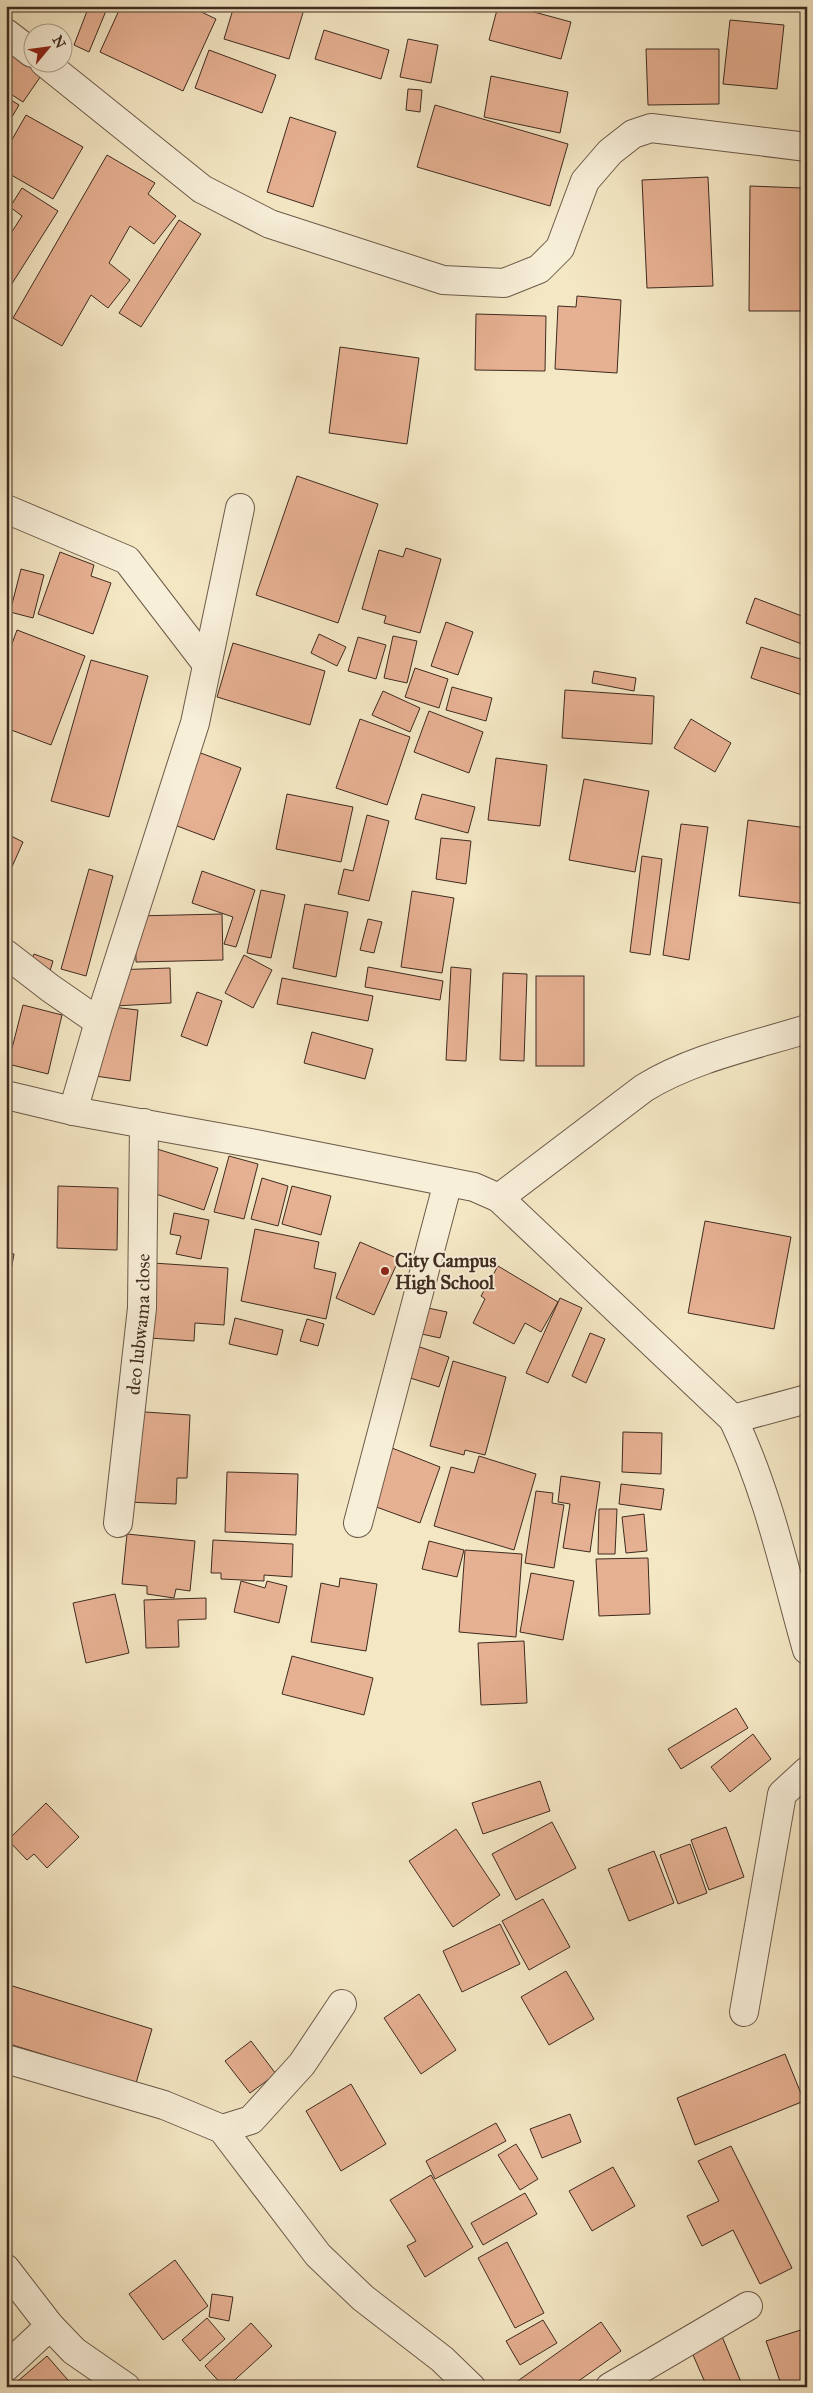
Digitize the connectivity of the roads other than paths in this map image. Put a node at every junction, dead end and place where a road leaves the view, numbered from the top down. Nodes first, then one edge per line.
1 (6, 32) edge
2 (22, 45) edge
3 (56, 72) edge
4 (807, 147) edge
5 (240, 508) dead end
6 (6, 509) edge
7 (206, 663) junction
8 (6, 954) edge
9 (99, 1022) junction
10 (807, 1029) edge
11 (6, 1095) edge
12 (73, 1111) junction
13 (144, 1123) junction
14 (448, 1182) junction
15 (499, 1198) junction
16 (807, 1399) edge
17 (733, 1419) junction
18 (118, 1523) dead end
19 (358, 1523) dead end
20 (807, 1650) edge
21 (807, 1771) edge
22 (342, 2004) dead end
23 (744, 2012) dead end
24 (6, 2059) edge
25 (222, 2129) junction
26 (6, 2269) edge
27 (748, 2306) dead end
28 (50, 2326) junction
29 (6, 2367) edge
30 (126, 2387) edge
31 (471, 2387) edge
32 (610, 2387) edge

1 - 2 street
3 - 4 street
5 - 7 street
6 - 7 street
7 - 9 street
8 - 9 street
9 - 12 street
10 - 15 street
11 - 12 street
12 - 13 street
13 - 14 street
13 - 18 street, deo lubwama close
14 - 15 street
14 - 19 street
15 - 17 street
16 - 17 street
17 - 20 street
21 - 23 street
22 - 25 street
24 - 25 street
25 - 31 street
26 - 28 street
27 - 32 street
28 - 29 street
28 - 30 street

